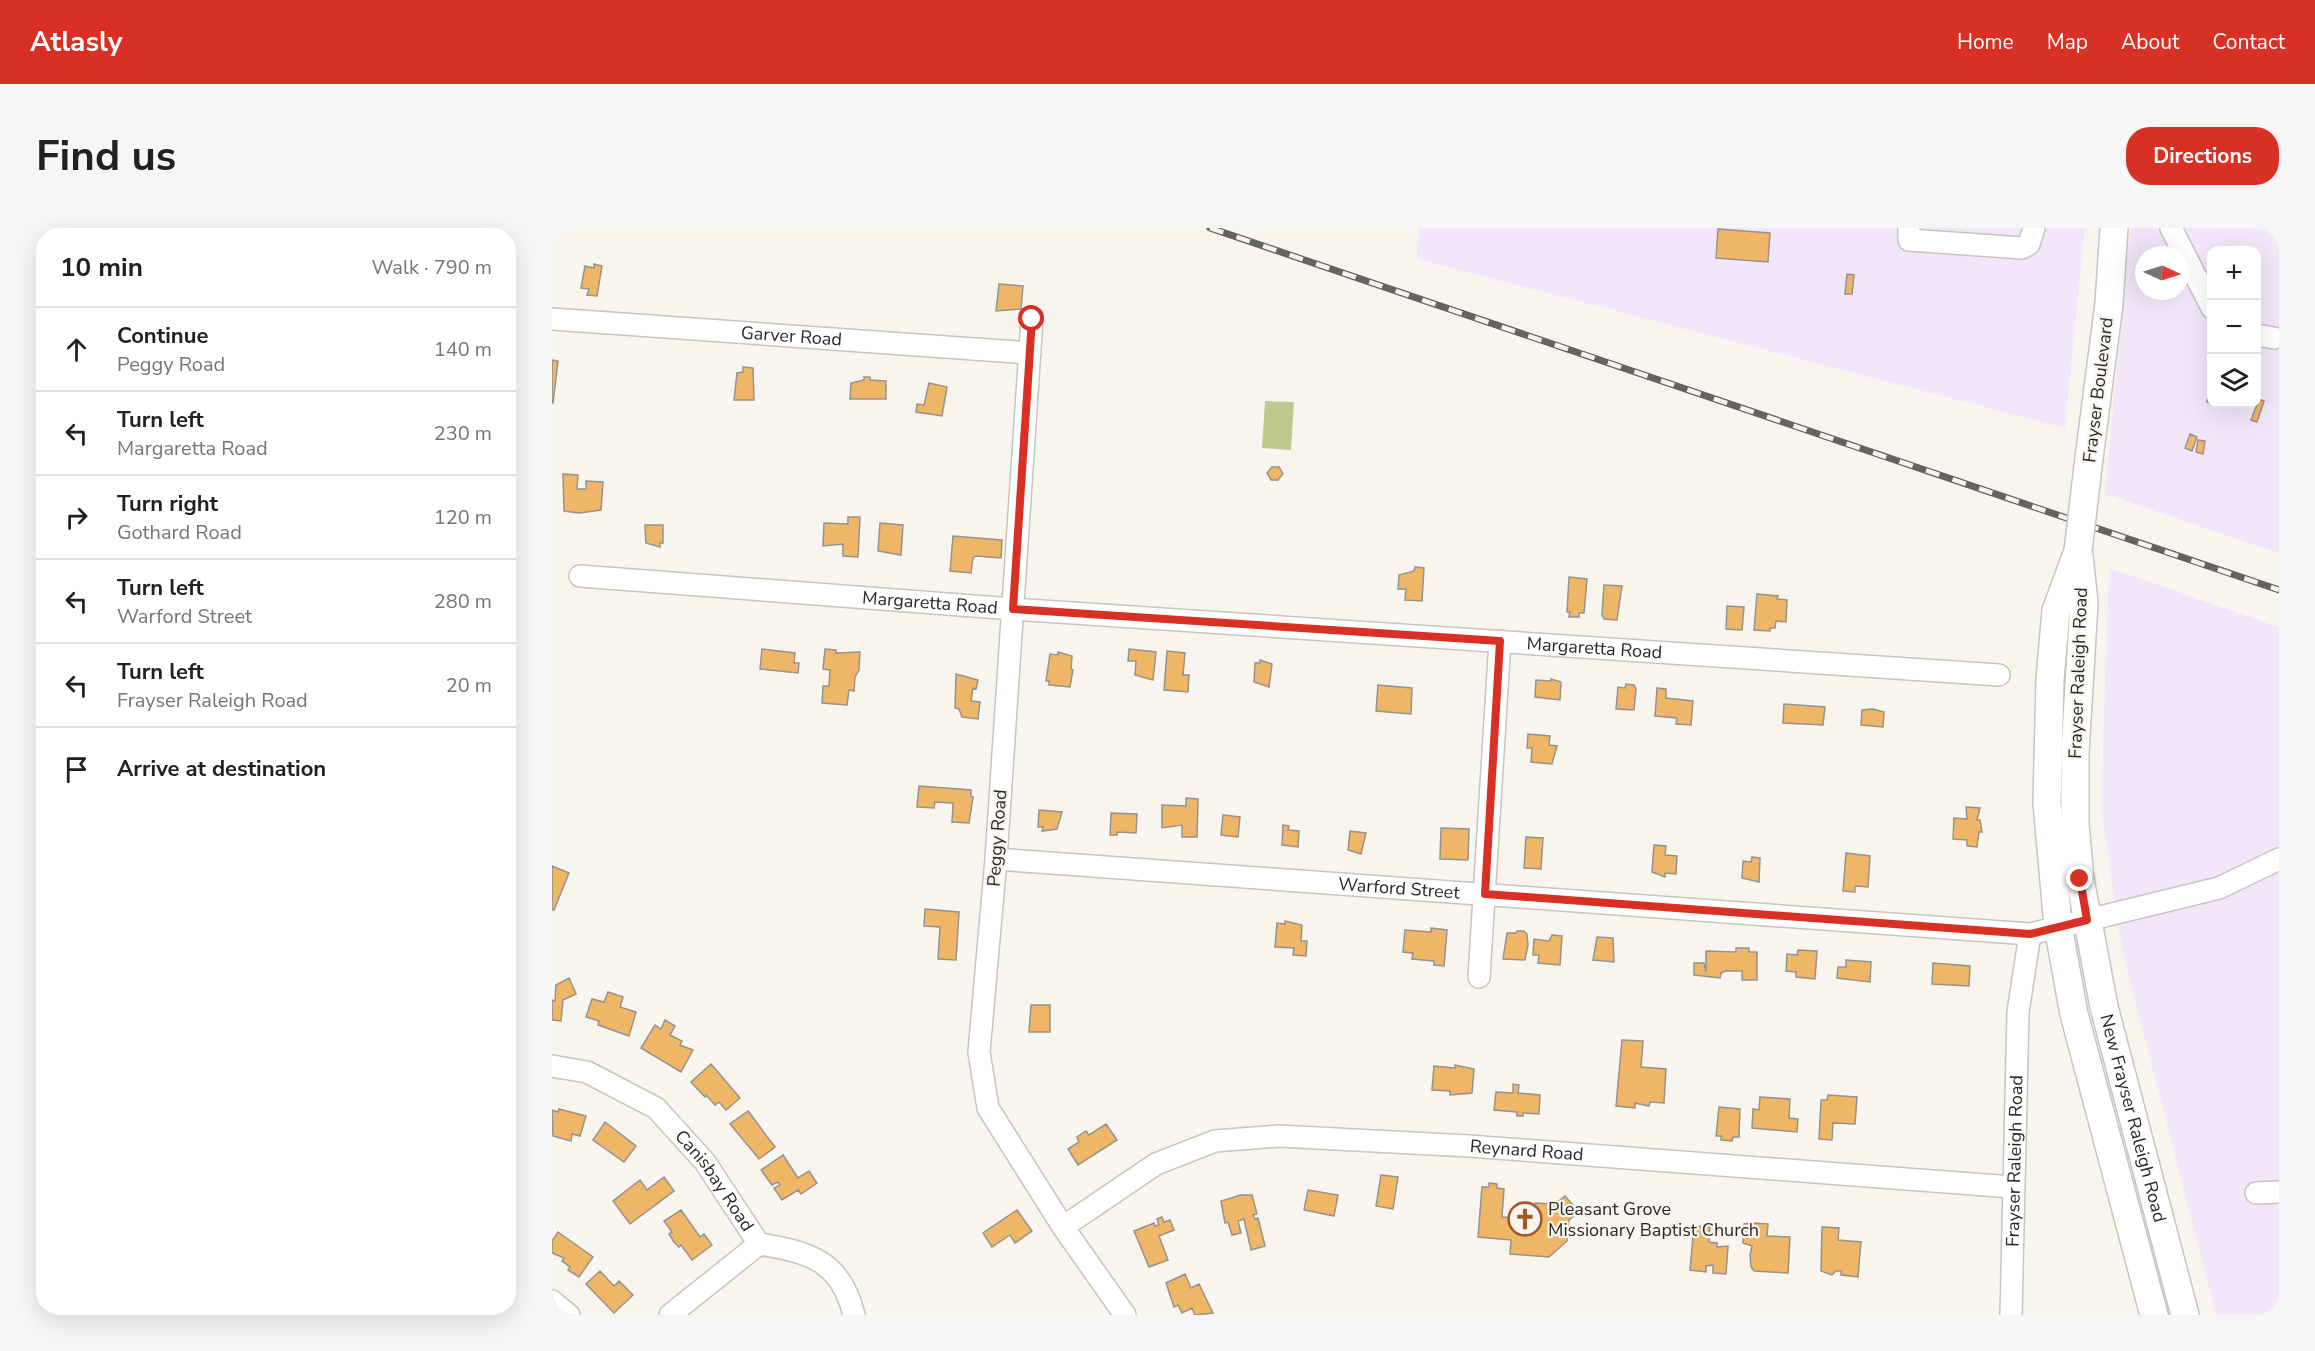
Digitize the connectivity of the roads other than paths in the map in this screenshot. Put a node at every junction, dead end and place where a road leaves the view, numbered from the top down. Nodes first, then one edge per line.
1 (1910, 228) edge
2 (2034, 228) edge
3 (2114, 228) edge
4 (2170, 228) edge
5 (2207, 300) edge
6 (552, 319) edge
7 (1032, 319) dead end
8 (1030, 353) junction
9 (2078, 551) junction
10 (580, 576) dead end
11 (1013, 609) junction
12 (1500, 641) junction
13 (1999, 675) dead end
14 (996, 859) junction
15 (2279, 859) edge
16 (1485, 894) junction
17 (2087, 920) junction
18 (2058, 926) junction
19 (2030, 934) junction
20 (1479, 977) dead end
21 (552, 1066) edge
22 (2012, 1187) junction
23 (2279, 1192) edge
24 (2256, 1193) dead end
25 (1063, 1227) junction
26 (759, 1244) junction
27 (552, 1301) edge
28 (569, 1315) edge
29 (670, 1315) edge
30 (854, 1315) edge
31 (1125, 1315) edge
32 (2011, 1315) edge
33 (2154, 1315) edge
34 (2185, 1315) edge

1 - 2 street
3 - 9 main road, Frayser Boulevard, bridge
4 - 5 street
6 - 8 street, Garver Road
7 - 8 street, Peggy Road
8 - 11 street, Peggy Road
9 - 17 main road, Frayser Raleigh Road
9 - 18 main road, Frayser Raleigh Road
10 - 11 street, Margaretta Road
11 - 12 street, Margaretta Road
11 - 14 street, Peggy Road
12 - 13 street, Margaretta Road
12 - 16 street
14 - 16 street, Warford Street
14 - 25 street, Peggy Road
15 - 17 street, Warford Street
16 - 19 street, Warford Street
16 - 20 street
17 - 18 street, Warford Street
17 - 34 main road, New Frayser Raleigh Road
18 - 19 street, Warford Street
18 - 33 main road, New Frayser Raleigh Road
19 - 22 street, Frayser Raleigh Road
21 - 26 street, Canisbay Road
22 - 25 street, Reynard Road
22 - 32 street, Frayser Raleigh Road
23 - 24 street
25 - 31 street, Peggy Road
26 - 29 street
26 - 30 street, Canisbay Road
27 - 28 street

